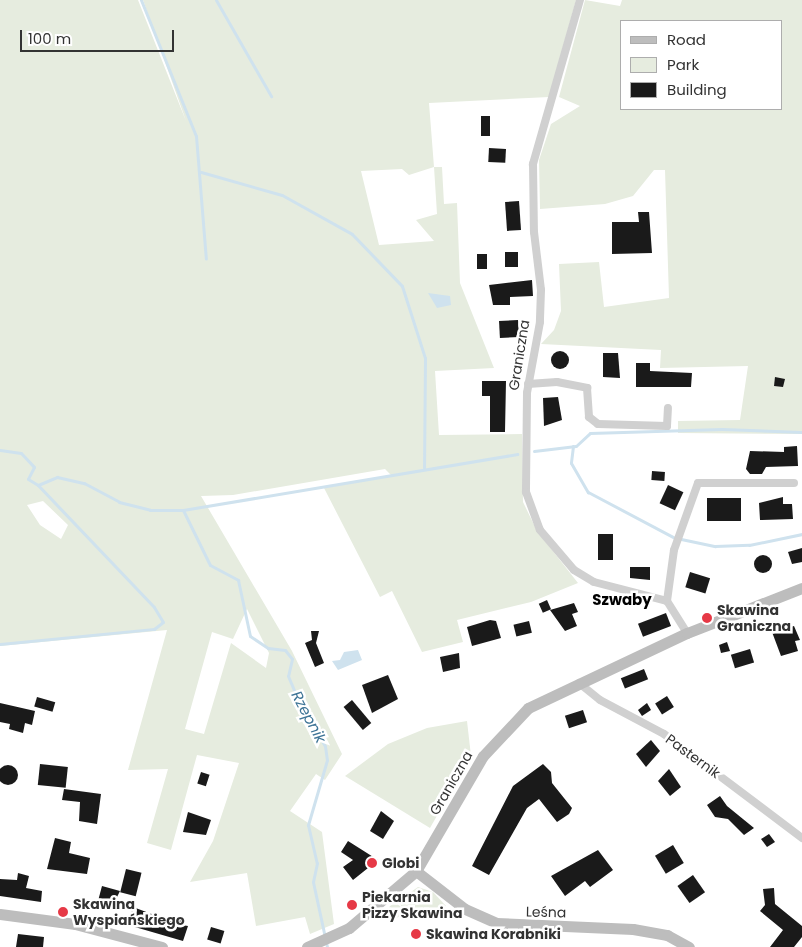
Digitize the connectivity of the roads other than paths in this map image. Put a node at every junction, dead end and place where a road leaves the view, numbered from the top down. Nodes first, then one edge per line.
1 (580, 0) edge
2 (528, 384) junction
3 (668, 408) dead end
4 (794, 483) dead end
5 (802, 588) edge
6 (667, 601) junction
7 (687, 633) junction
8 (579, 683) junction
9 (802, 838) edge
10 (416, 871) junction
11 (0, 914) edge
12 (310, 946) edge
13 (162, 947) edge
14 (689, 947) edge

1 - 2 street, Graniczna
2 - 3 street
2 - 6 street, Graniczna
4 - 6 street
5 - 7 street, Graniczna
6 - 7 street
7 - 8 street, Graniczna
8 - 9 street, Pasternik
8 - 10 street, Graniczna
10 - 12 street, Graniczna
10 - 14 street, Leśna
11 - 13 street

